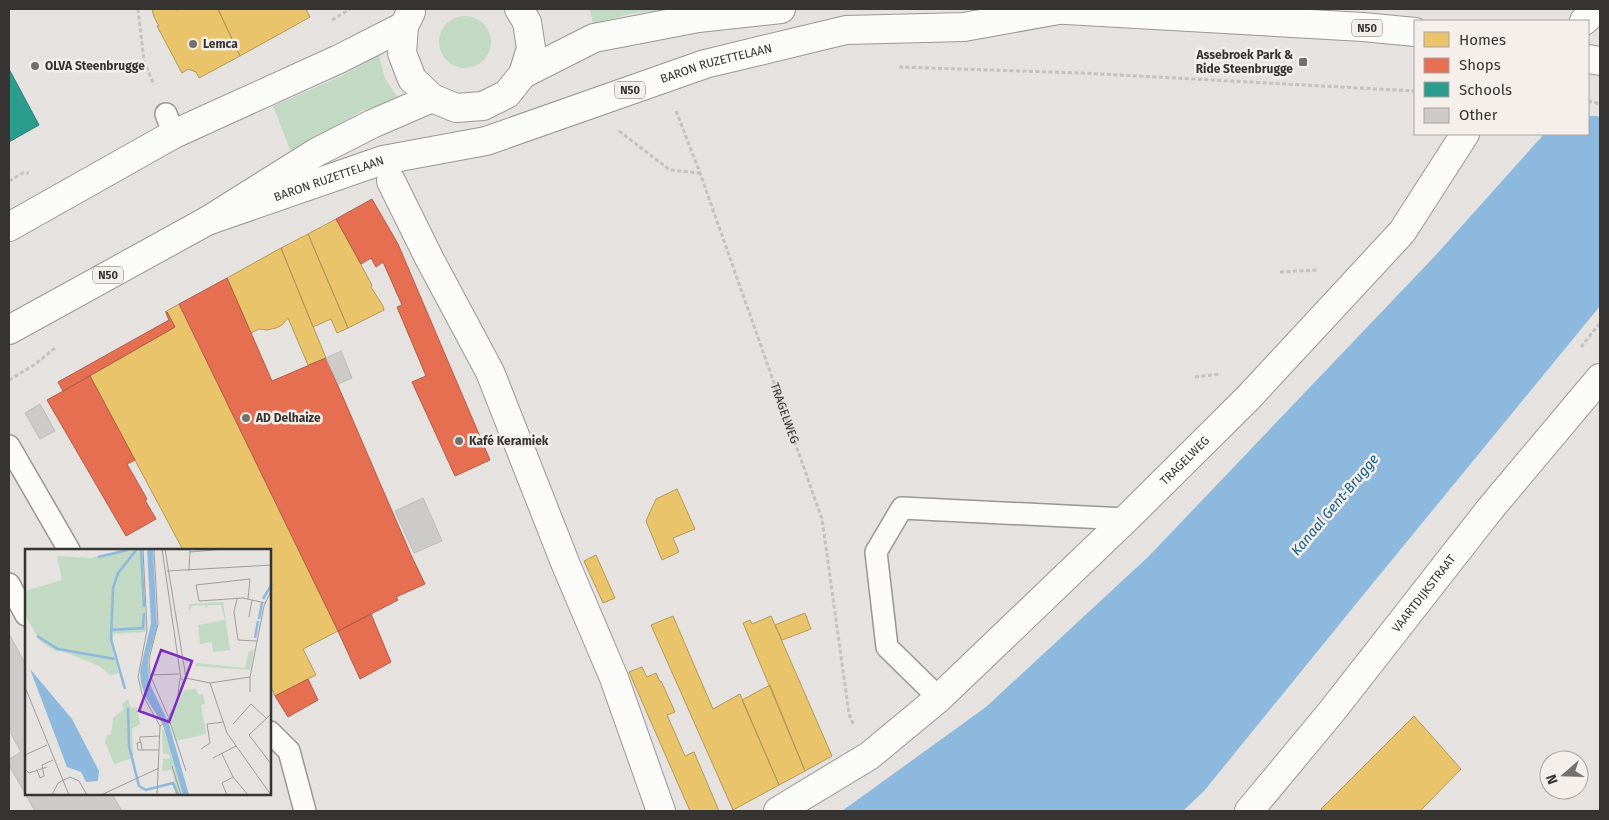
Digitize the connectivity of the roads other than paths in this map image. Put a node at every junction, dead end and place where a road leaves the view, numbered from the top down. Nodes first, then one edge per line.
1 (519, 9) edge
2 (781, 9) edge
3 (1049, 9) edge
4 (1063, 9) edge
5 (1597, 9) edge
6 (408, 17) edge
7 (1585, 20) edge
8 (1414, 32) edge
9 (523, 74) junction
10 (432, 98) junction
11 (1464, 135) edge
12 (391, 181) dead end
13 (207, 220) junction
14 (9, 227) edge
15 (9, 330) edge
16 (1600, 378) edge
17 (9, 446) edge
18 (1126, 519) junction
19 (68, 549) edge
20 (9, 584) edge
21 (25, 613) edge
22 (939, 698) junction
23 (271, 733) edge
24 (305, 811) edge
25 (661, 811) edge
26 (778, 811) edge
27 (1249, 811) edge

1 - 9 main road
2 - 9 main road
3 - 4 main road, BARON RUZETTELAAN / N50
4 - 8 main road, BARON RUZETTELAAN / N50
4 - 13 main road, BARON RUZETTELAAN / N50
5 - 7 main road
6 - 10 main road
6 - 14 main road
9 - 10 main road
10 - 13 main road, BARON RUZETTELAAN / N50
11 - 18 main road, TRAGELWEG
12 - 25 main road
13 - 15 main road, BARON RUZETTELAAN / N50
16 - 27 main road, VAARTDIJKSTRAAT
17 - 19 lane
18 - 22 main road, TRAGELWEG
18 - 22 lane
20 - 21 lane
22 - 26 main road, TRAGELWEG
23 - 24 lane

